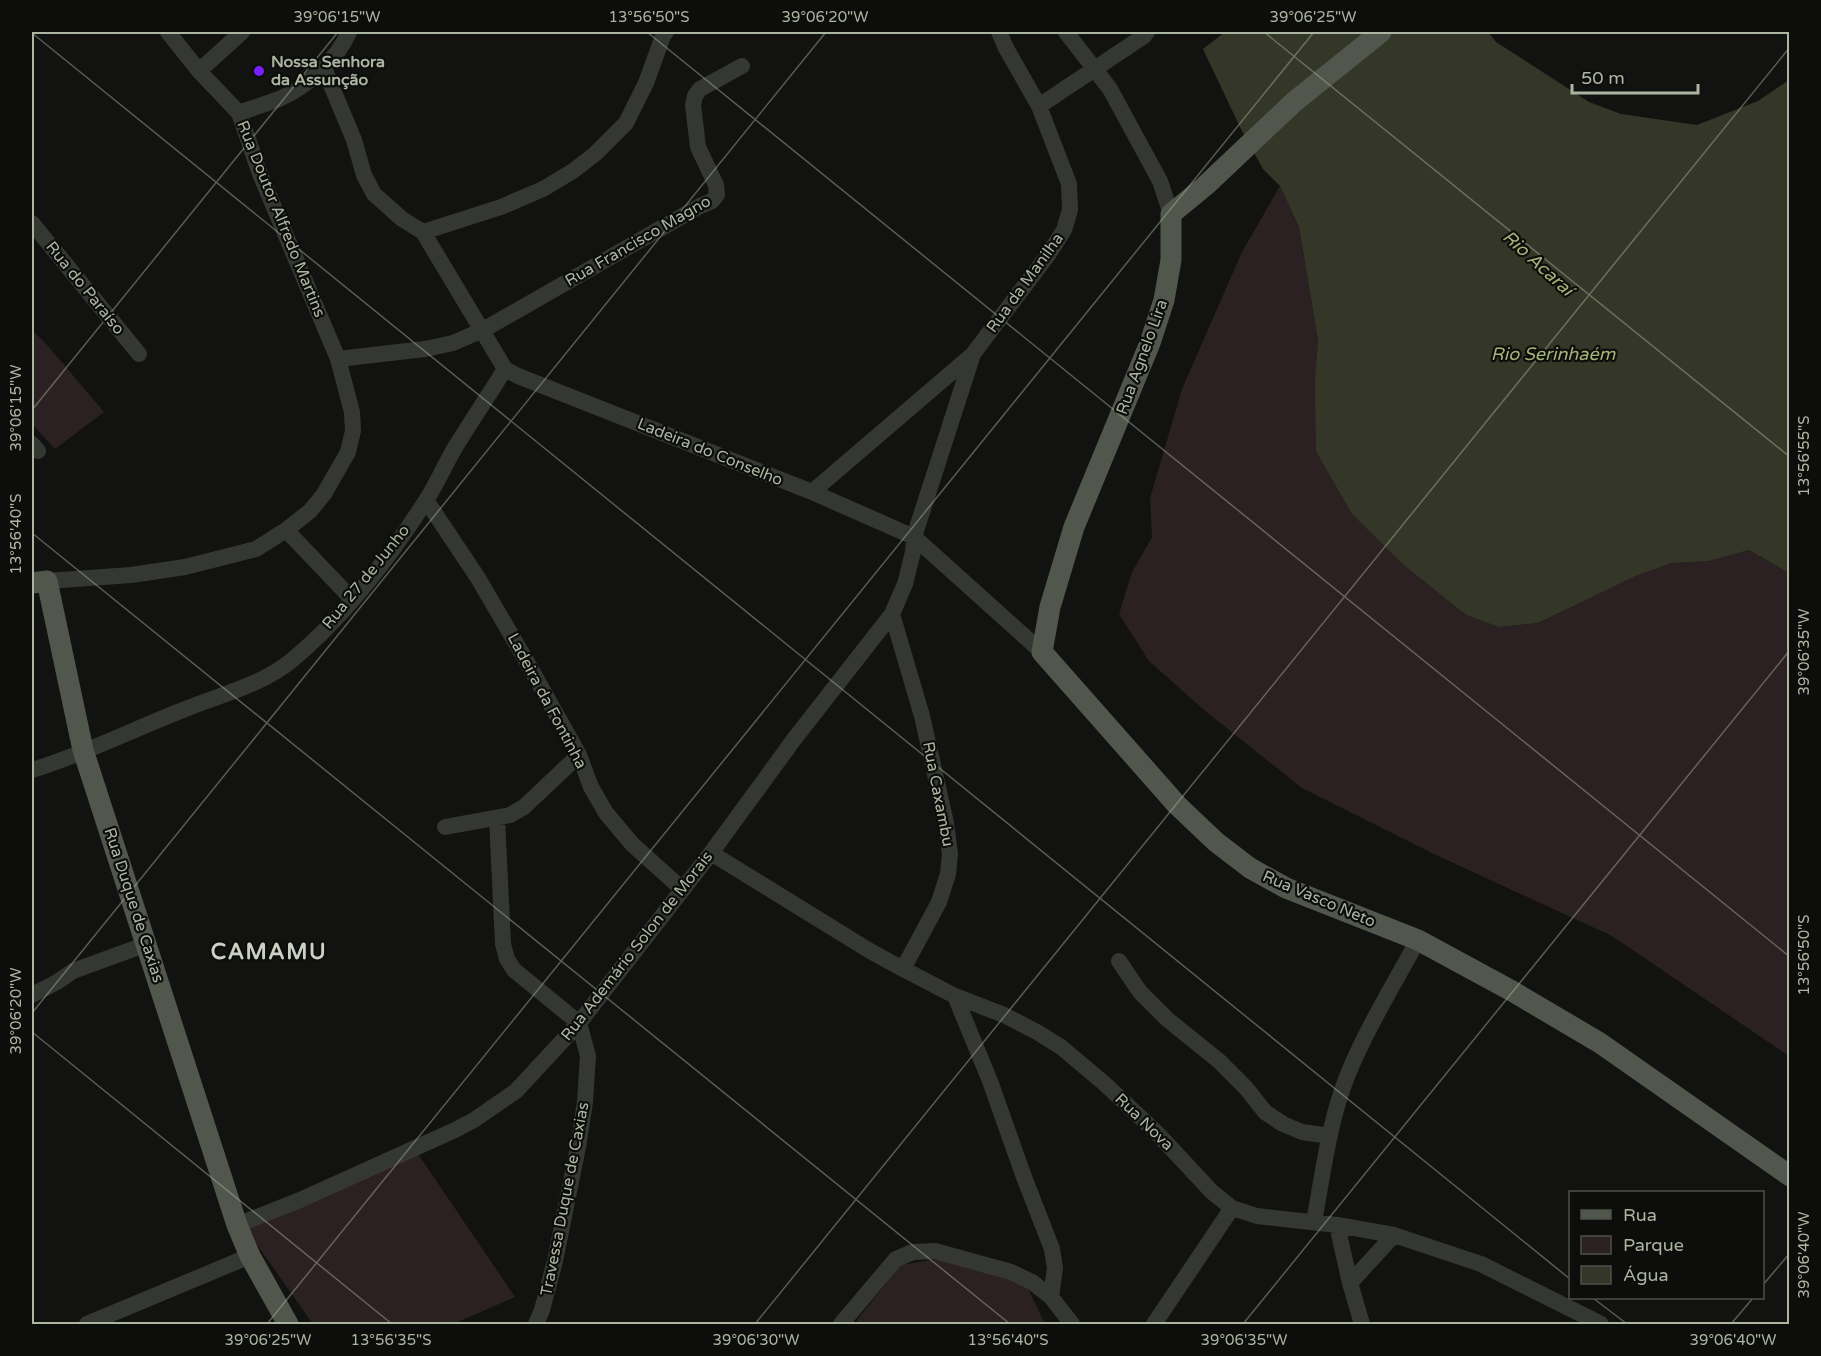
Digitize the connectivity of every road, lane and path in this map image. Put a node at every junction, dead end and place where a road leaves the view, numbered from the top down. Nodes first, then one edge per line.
1 (168, 32) edge
2 (242, 32) edge
3 (349, 32) edge
4 (666, 32) edge
5 (999, 32) edge
6 (1066, 32) edge
7 (1147, 32) edge
8 (1381, 32) edge
9 (742, 66) dead end
10 (324, 68) junction
11 (1094, 69) junction
12 (199, 70) junction
13 (1039, 106) junction
14 (239, 113) junction
15 (1171, 214) junction
16 (32, 223) edge
17 (423, 232) junction
18 (483, 330) junction
19 (139, 354) dead end
20 (973, 354) junction
21 (338, 359) junction
22 (505, 369) junction
23 (812, 492) junction
24 (426, 500) junction
25 (286, 530) junction
26 (914, 537) junction
27 (39, 582) edge
28 (352, 600) junction
29 (892, 614) junction
30 (1042, 652) junction
31 (83, 750) junction
32 (579, 755) junction
33 (32, 770) edge
34 (496, 818) junction
35 (445, 827) dead end
36 (711, 853) junction
37 (682, 889) junction
38 (1418, 940) junction
39 (147, 944) junction
40 (1119, 961) dead end
41 (903, 969) junction
42 (32, 995) edge
43 (955, 996) junction
44 (579, 1023) junction
45 (1330, 1136) junction
46 (1790, 1176) edge
47 (1232, 1208) junction
48 (1314, 1222) junction
49 (237, 1225) junction
50 (1337, 1225) junction
51 (1394, 1235) junction
52 (250, 1256) junction
53 (1350, 1283) junction
54 (1051, 1297) junction
55 (87, 1324) edge
56 (288, 1324) edge
57 (536, 1324) edge
58 (841, 1324) edge
59 (1072, 1324) edge
60 (1154, 1324) edge
61 (1362, 1324) edge
62 (1601, 1324) edge

1 - 12 street, Rua Doutor Alfredo Martins
2 - 12 street
3 - 10 street
4 - 17 street
5 - 13 street, Rua da Manilha
6 - 11 street, Rua Agnelo Lira
7 - 11 street
8 - 15 main road
9 - 18 street, Rua Francisco Magno
10 - 14 street
10 - 17 street
11 - 13 street
11 - 15 street, Rua Agnelo Lira
12 - 14 street, Rua Doutor Alfredo Martins
13 - 20 street, Rua da Manilha
14 - 21 street, Rua Doutor Alfredo Martins
15 - 30 main road, Rua Agnelo Lira
16 - 19 street, Rua do Paraíso
17 - 18 street
18 - 21 street
18 - 22 street
20 - 23 street, Rua da Manilha
20 - 26 street, Rua da Manilha
21 - 25 street, Rua Doutor Alfredo Martins
22 - 23 street, Ladeira do Conselho
22 - 24 street, Rua 27 de Junho
23 - 26 street, Ladeira do Conselho
24 - 28 street, Rua 27 de Junho
24 - 32 street, Ladeira da Fontinha
25 - 27 street, Rua Doutor Alfredo Martins
25 - 28 street
26 - 29 street, Rua Ademário Solon de Morais
26 - 30 street, Rua Vasco Neto
27 - 31 main road, Rua Duque de Caxias
28 - 31 street, Rua 27 de Junho
29 - 36 street, Rua Ademário Solon de Morais
29 - 41 street, Rua Caxambu
30 - 38 main road, Rua Vasco Neto
31 - 33 street, Rua 27 de Junho
31 - 39 main road, Rua Duque de Caxias
32 - 34 street
32 - 37 street, Ladeira da Fontinha
34 - 35 street
34 - 44 street
36 - 37 street, Rua Ademário Solon de Morais
36 - 41 street, Rua Nova
37 - 44 street, Rua Ademário Solon de Morais
38 - 45 street
38 - 46 main road, Rua Vasco Neto
39 - 42 street
39 - 49 main road, Rua Duque de Caxias
40 - 45 street
41 - 43 street, Rua Nova
43 - 47 street, Rua Nova
43 - 54 street
44 - 49 street, Rua Ademário Solon de Morais
44 - 57 street, Travessa Duque de Caxias
45 - 48 street
47 - 48 street, Rua Nova
47 - 60 street
48 - 50 street, Rua Nova
49 - 52 main road, Rua Duque de Caxias
50 - 51 street, Rua Nova
50 - 53 street
51 - 53 street
51 - 62 street, Rua Nova
52 - 55 street
52 - 56 main road, Rua Duque de Caxias
53 - 61 street
54 - 58 street
54 - 59 street

